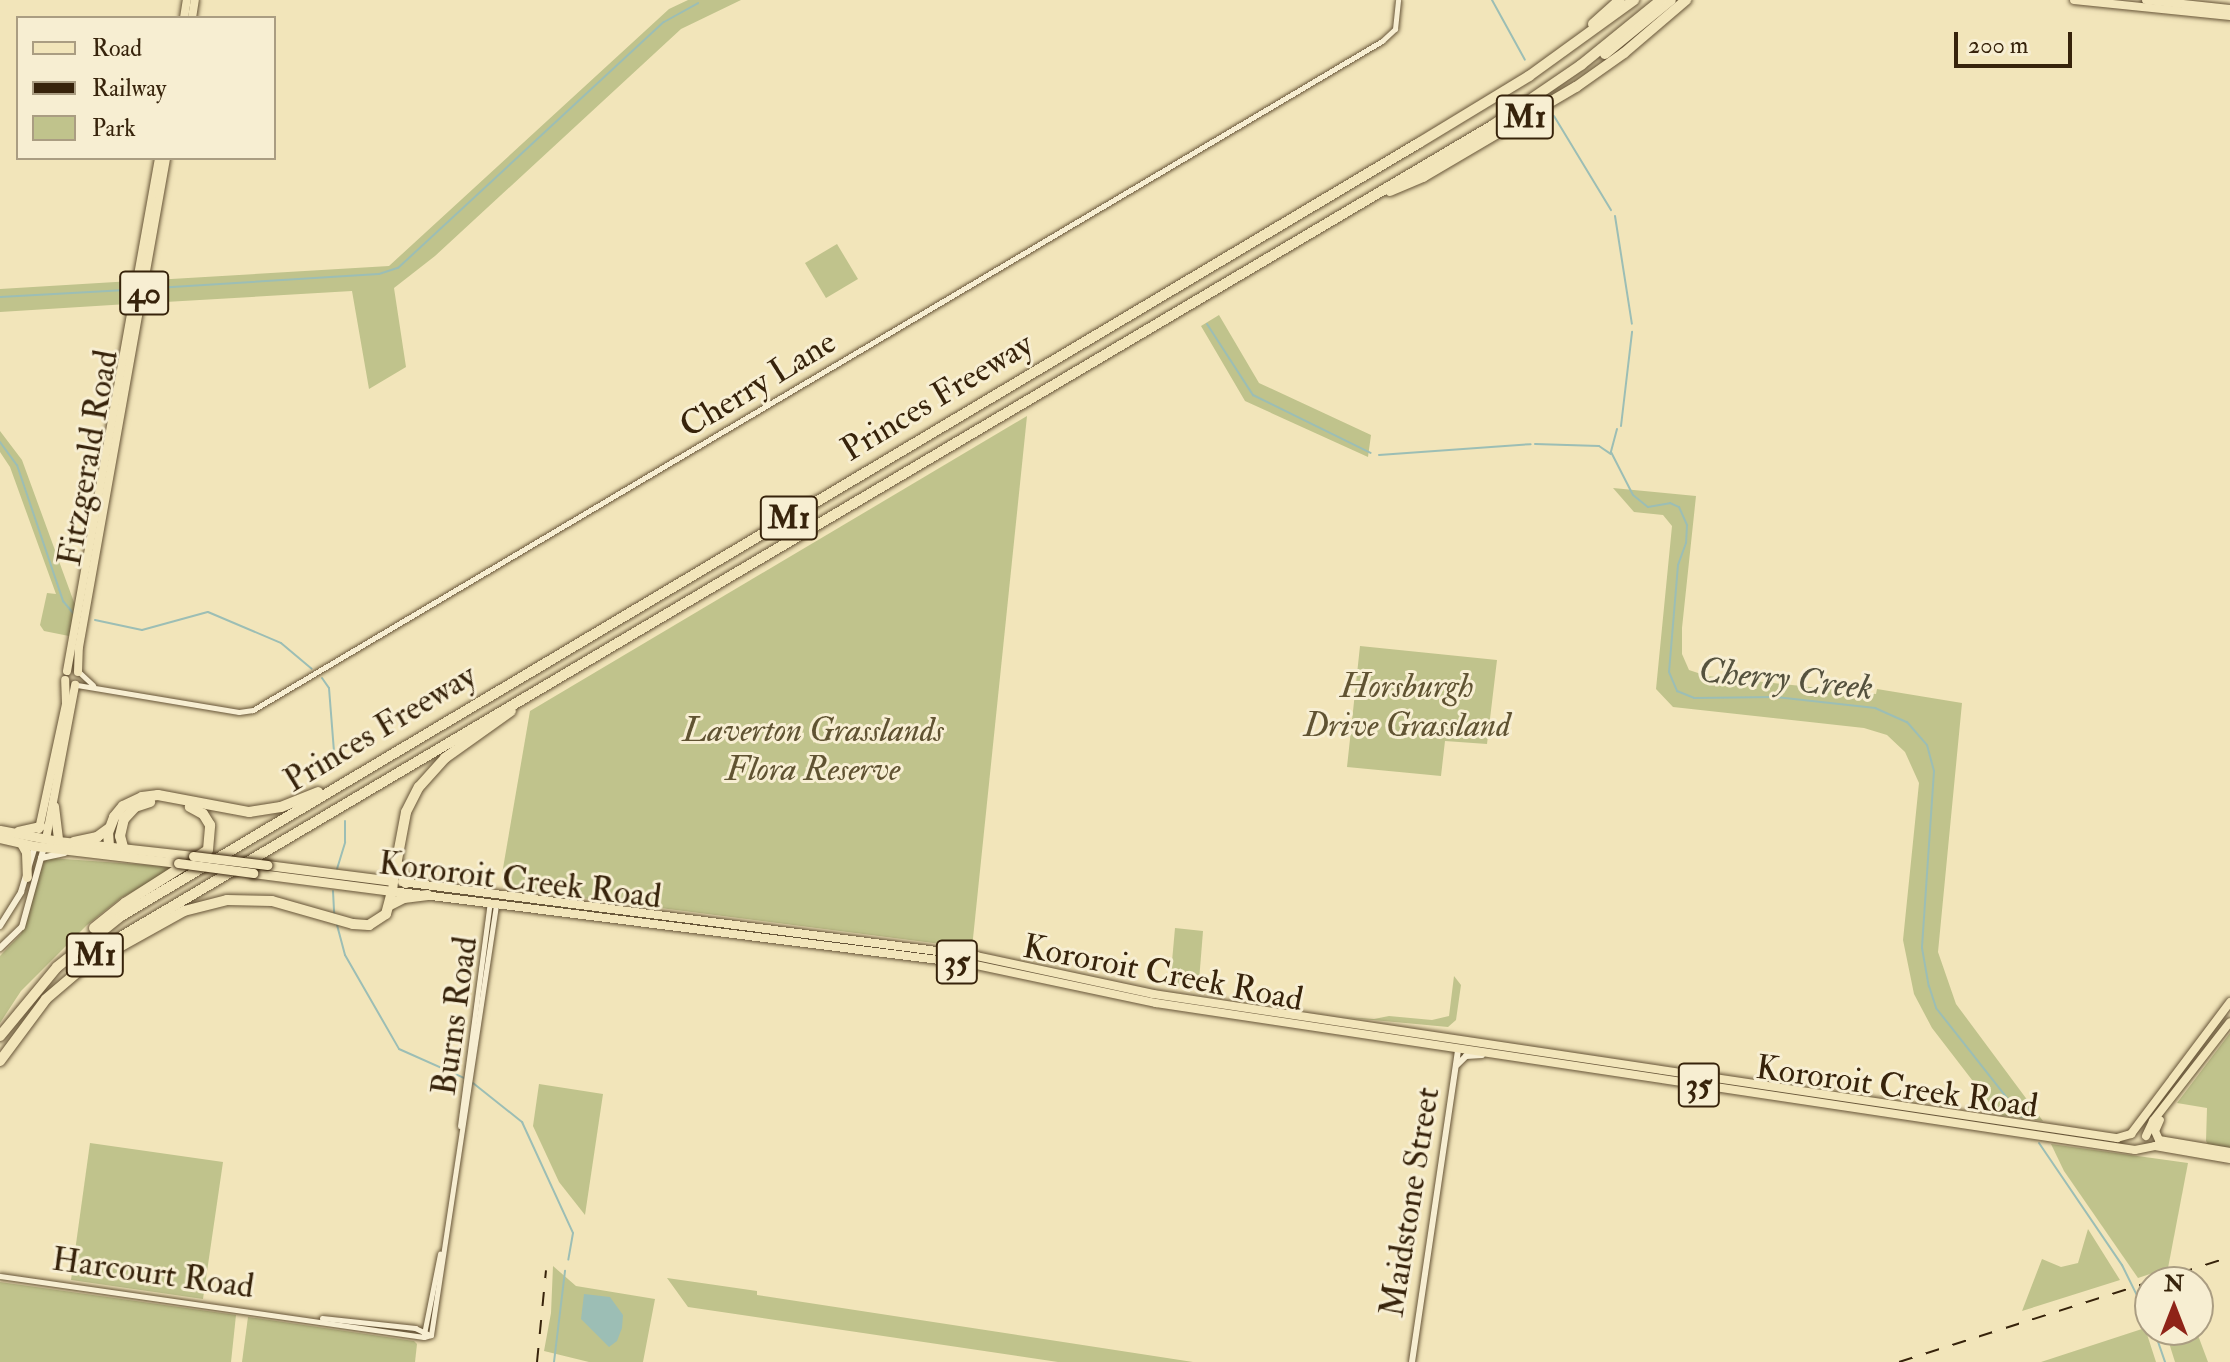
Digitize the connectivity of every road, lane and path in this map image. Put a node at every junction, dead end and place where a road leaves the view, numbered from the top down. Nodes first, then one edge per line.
1 (1398, 0) edge
2 (1620, 0) edge
3 (1634, 0) edge
4 (1661, 0) edge
5 (1671, 0) edge
6 (1686, 0) edge
7 (2074, 0) edge
8 (2114, 2) edge
9 (2140, 2) edge
10 (2230, 9) edge
11 (2230, 16) edge
12 (1529, 76) junction
13 (1493, 125) junction
14 (159, 160) edge
15 (166, 160) edge
16 (1349, 209) junction
17 (116, 426) junction
18 (79, 672) junction
19 (66, 676) junction
20 (76, 685) junction
21 (98, 687) junction
22 (534, 692) junction
23 (467, 709) junction
24 (54, 806) junction
25 (40, 826) junction
26 (109, 829) junction
27 (2, 833) edge
28 (58, 841) junction
29 (41, 842) junction
30 (21, 843) junction
31 (74, 846) junction
32 (109, 846) junction
33 (123, 847) junction
34 (399, 848) junction
35 (131, 857) junction
36 (41, 858) junction
37 (27, 877) junction
38 (406, 883) junction
39 (393, 886) junction
40 (428, 895) junction
41 (493, 900) junction
42 (390, 905) junction
43 (0, 926) edge
44 (0, 948) edge
45 (53, 992) junction
46 (26, 1000) junction
47 (2230, 1002) edge
48 (1308, 1022) junction
49 (2230, 1022) edge
50 (0, 1036) edge
51 (1458, 1043) junction
52 (1442, 1047) junction
53 (1498, 1055) junction
54 (0, 1061) edge
55 (1456, 1067) junction
56 (1755, 1087) junction
57 (2170, 1104) junction
58 (1867, 1105) junction
59 (1901, 1105) junction
60 (1907, 1116) junction
61 (1962, 1119) junction
62 (2131, 1135) junction
63 (2146, 1137) junction
64 (2159, 1140) junction
65 (2138, 1150) junction
66 (2230, 1152) edge
67 (2230, 1159) edge
68 (442, 1245) junction
69 (0, 1276) edge
70 (424, 1334) junction
71 (431, 1335) joint
72 (1412, 1362) edge

1 - 21 street, Cherry Lane
2 - 12 highway
3 - 12 highway, Princes Freeway / M1
4 - 13 highway, Princes Freeway / M1
5 - 13 highway
6 - 16 highway, Princes Freeway / M1
7 - 8 main road
8 - 9 main road
9 - 10 main road
9 - 11 main road
12 - 23 highway, Princes Freeway / M1
13 - 16 highway, Princes Freeway / M1
14 - 17 main road, Fitzgerald Road / 40
15 - 17 main road, Fitzgerald Road / 40
16 - 22 highway, Princes Freeway / M1
17 - 18 main road, Fitzgerald Road / 40
17 - 19 main road, Fitzgerald Road / 40
18 - 19 main road
18 - 20 main road, 40
18 - 21 street, Cherry Lane
19 - 20 main road
19 - 25 main road, Fitzgerald Road / 40
20 - 21 street, Cherry Lane
20 - 24 main road, Fitzgerald Road / 40
22 - 34 highway
22 - 45 highway, Princes Freeway / M1
23 - 26 highway
23 - 46 highway, Princes Freeway / M1
24 - 28 highway
24 - 29 main road, Fitzgerald Road / 40
25 - 27 highway
25 - 29 main road, Fitzgerald Road / 40
26 - 31 highway
26 - 32 highway
27 - 29 highway
27 - 30 highway
28 - 29 highway, Kororoit Creek Road / 35
28 - 31 highway, Kororoit Creek Road / 35
29 - 30 highway
29 - 31 highway, Kororoit Creek Road / 35
29 - 36 main road, Fitzgerald Road
29 - 37 main road, Fitzgerald Road
30 - 37 highway
31 - 32 highway, Kororoit Creek Road / 35
31 - 35 highway, Kororoit Creek Road / 35
31 - 36 main road
32 - 33 highway, Kororoit Creek Road / 35
32 - 35 highway
33 - 39 highway, Kororoit Creek Road / 35, bridge
33 - 46 highway
34 - 38 highway
34 - 39 highway
35 - 39 highway, Kororoit Creek Road / 35, bridge
36 - 44 main road, Fitzgerald Road
37 - 43 main road, Fitzgerald Road
38 - 39 main road, Kororoit Creek Road / 35
38 - 41 main road, Kororoit Creek Road / 35
39 - 40 main road, Kororoit Creek Road / 35
39 - 42 highway
40 - 41 main road, Kororoit Creek Road / 35
40 - 42 highway
41 - 48 main road, Kororoit Creek Road / 35
41 - 68 street, Burns Road
42 - 45 highway
45 - 54 highway, Princes Freeway / M1
46 - 50 highway, Princes Freeway / M1
47 - 62 main road
48 - 51 main road, Kororoit Creek Road / 35
48 - 52 main road, Kororoit Creek Road / 35
49 - 57 main road
51 - 52 main road, Kororoit Creek Road / 35
51 - 53 main road, Kororoit Creek Road / 35
51 - 55 main road, Maidstone Street
51 - 56 main road, Kororoit Creek Road / 35
52 - 55 main road
53 - 55 main road
53 - 56 main road, Kororoit Creek Road / 35
55 - 72 main road, Maidstone Street
56 - 58 main road, Kororoit Creek Road / 35
57 - 63 main road
57 - 64 main road
58 - 59 main road, Kororoit Creek Road / 35
58 - 60 main road, Kororoit Creek Road / 35
59 - 60 main road
59 - 61 main road, Kororoit Creek Road / 35
60 - 61 main road, Kororoit Creek Road / 35
61 - 62 main road, Kororoit Creek Road / 35
61 - 65 main road, Kororoit Creek Road / 35
62 - 63 main road, 35
62 - 65 main road
63 - 64 main road, 35
63 - 65 main road
64 - 66 main road, 35
65 - 67 main road, Kororoit Creek Road / 35
68 - 70 street, Burns Road
68 - 71 street, Burns Road
69 - 70 street, Harcourt Road
70 - 71 street, Harcourt Road

